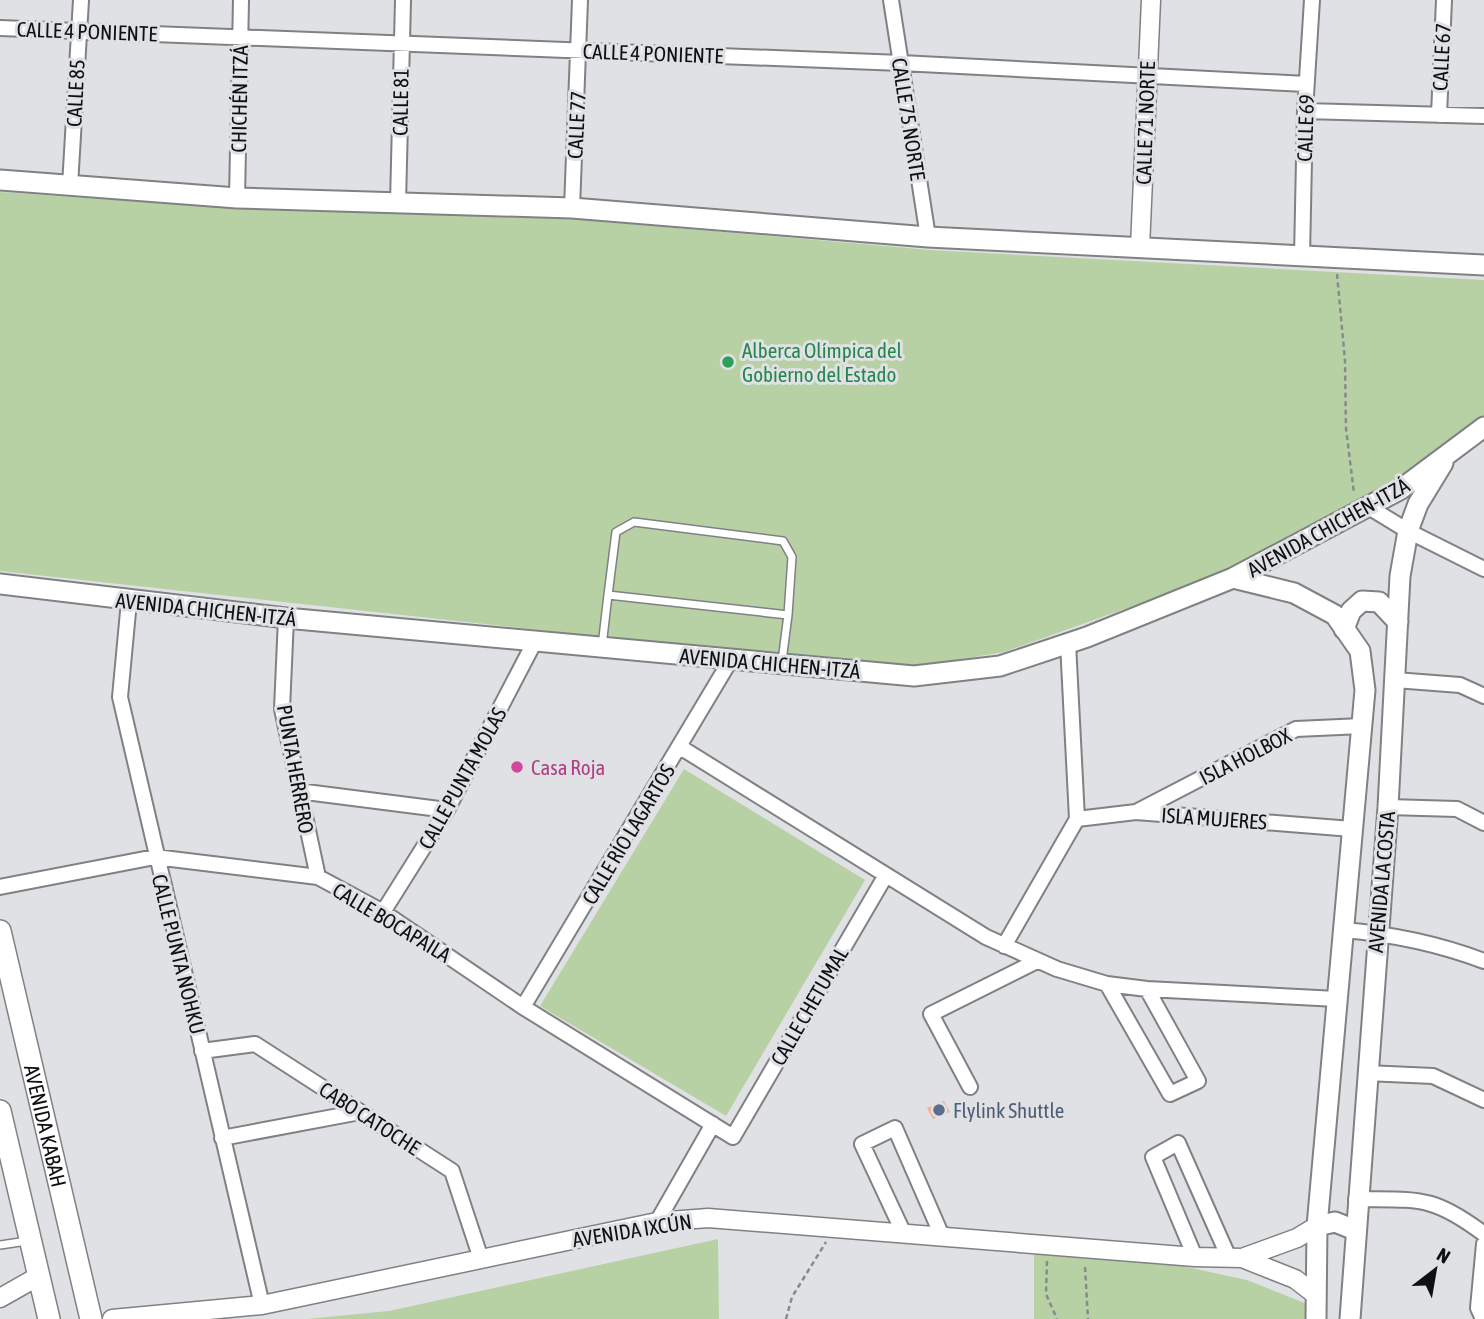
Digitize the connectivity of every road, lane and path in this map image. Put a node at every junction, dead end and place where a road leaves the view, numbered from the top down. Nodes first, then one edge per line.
1 (80, 0) edge
2 (241, 0) edge
3 (403, 0) edge
4 (580, 0) edge
5 (891, 0) edge
6 (1151, 0) edge
7 (1312, 0) edge
8 (1444, 0) edge
9 (0, 28) edge
10 (79, 31) junction
11 (241, 37) junction
12 (402, 44) junction
13 (579, 51) junction
14 (901, 63) junction
15 (1146, 74) junction
16 (1306, 84) junction
17 (1305, 111) junction
18 (1438, 115) junction
19 (1484, 116) edge
20 (0, 180) edge
21 (70, 186) junction
22 (237, 198) junction
23 (398, 203) junction
24 (572, 208) junction
25 (928, 237) junction
26 (1140, 247) junction
27 (1302, 257) junction
28 (1337, 258) junction
29 (1484, 265) edge
30 (1484, 427) edge
31 (1447, 456) junction
32 (1362, 508) junction
33 (1408, 531) junction
34 (1484, 569) edge
35 (1233, 578) junction
36 (0, 584) edge
37 (608, 595) junction
38 (129, 601) junction
39 (788, 614) junction
40 (286, 618) junction
41 (1398, 622) junction
42 (1344, 629) junction
43 (535, 641) junction
44 (1068, 643) junction
45 (602, 646) junction
46 (730, 661) junction
47 (782, 666) junction
48 (1395, 680) junction
49 (1484, 696) edge
50 (1362, 726) junction
51 (680, 747) junction
52 (298, 791) junction
53 (1388, 807) junction
54 (447, 810) junction
55 (1136, 812) junction
56 (1077, 819) junction
57 (1484, 823) edge
58 (1352, 829) junction
59 (155, 857) junction
60 (886, 875) junction
61 (318, 877) junction
62 (0, 887) edge
63 (383, 912) junction
64 (1343, 930) junction
65 (0, 931) edge
66 (1376, 933) junction
67 (1004, 946) junction
68 (1037, 961) junction
69 (1484, 961) edge
70 (1107, 984) junction
71 (1147, 989) junction
72 (1337, 999) junction
73 (523, 1006) junction
74 (202, 1051) junction
75 (1366, 1073) junction
76 (970, 1087) dead end
77 (1484, 1100) edge
78 (0, 1111) edge
79 (360, 1112) junction
80 (713, 1124) junction
81 (733, 1137) joint
82 (222, 1138) junction
83 (6, 1160) edge
84 (1356, 1199) junction
85 (657, 1222) junction
86 (1317, 1226) junction
87 (832, 1228) junction
88 (1355, 1230) junction
89 (904, 1234) junction
90 (1484, 1234) edge
91 (942, 1236) junction
92 (30, 1241) junction
93 (1484, 1244) edge
94 (0, 1245) edge
95 (1047, 1245) junction
96 (1195, 1257) junction
97 (1236, 1258) junction
98 (481, 1259) junction
99 (1085, 1268) dead end
100 (39, 1276) junction
101 (1316, 1295) junction
102 (0, 1298) edge
103 (262, 1305) junction
104 (49, 1319) edge
105 (91, 1319) edge
106 (112, 1319) edge
107 (786, 1319) edge
108 (1057, 1319) edge
109 (1064, 1319) edge
110 (1088, 1319) edge
111 (1316, 1319) edge
112 (1350, 1319) edge
113 (1482, 1319) edge

1 - 10 street, CALLE 85
2 - 11 street, CHICHÉN ITZÁ
3 - 12 street, CALLE 81
4 - 13 street, CALLE 77
5 - 14 street, CALLE 75 NORTE
6 - 15 street, CALLE 71 NORTE
7 - 16 street, CALLE 69
8 - 18 street, CALLE 67
9 - 10 street, CALLE 4 PONIENTE
10 - 11 street, CALLE 4 PONIENTE
10 - 21 street, CALLE 85
11 - 12 street, CALLE 4 PONIENTE
11 - 22 street, CHICHÉN ITZÁ
12 - 13 street, CALLE 4 PONIENTE
12 - 23 street, CALLE 81
13 - 14 street, CALLE 4 PONIENTE
13 - 24 street, CALLE 77
14 - 15 street, CALLE 4 PONIENTE
14 - 25 street, CALLE 75 NORTE
15 - 16 street, CALLE 4 PONIENTE
15 - 26 street, CALLE 71 NORTE
16 - 17 street, CALLE 69
17 - 18 street
17 - 27 street, CALLE 69
18 - 19 street
20 - 21 main road
21 - 22 main road
22 - 23 main road
23 - 24 main road
24 - 25 main road
25 - 26 main road
26 - 27 main road
27 - 28 main road
28 - 29 main road
28 - 32 path
30 - 31 main road, AVENIDA CHICHEN-ITZÁ
31 - 32 main road, AVENIDA CHICHEN-ITZÁ
31 - 33 main road, AVENIDA LA COSTA
32 - 33 street
32 - 35 main road, AVENIDA CHICHEN-ITZÁ
33 - 34 street
33 - 41 main road, AVENIDA LA COSTA
35 - 42 main road, AVENIDA LA COSTA
35 - 44 main road, AVENIDA CHICHEN-ITZÁ
36 - 38 main road, AVENIDA CHICHEN-ITZÁ
37 - 39 lane
37 - 39 lane
37 - 45 lane
38 - 40 main road, AVENIDA CHICHEN-ITZÁ
38 - 59 street, CALLE PUNTA NOHKU
39 - 47 lane
40 - 43 main road, AVENIDA CHICHEN-ITZÁ
40 - 52 street, PUNTA HERRERO
41 - 42 main road
41 - 48 main road, AVENIDA LA COSTA
42 - 50 main road, AVENIDA LA COSTA
43 - 45 main road, AVENIDA CHICHEN-ITZÁ
43 - 54 street, CALLE PUNTA MOLAS
44 - 47 main road, AVENIDA CHICHEN-ITZÁ
44 - 56 street
45 - 46 main road, AVENIDA CHICHEN-ITZÁ
46 - 47 main road, AVENIDA CHICHEN-ITZÁ
46 - 51 street, CALLE RÍO LAGARTOS
48 - 49 street
48 - 53 main road, AVENIDA LA COSTA
50 - 55 street, ISLA HOLBOX
50 - 58 main road, AVENIDA LA COSTA
51 - 60 street
51 - 73 street, CALLE RÍO LAGARTOS
52 - 54 street
52 - 61 street, PUNTA HERRERO
53 - 57 street
53 - 66 main road, AVENIDA LA COSTA
54 - 63 street, CALLE PUNTA MOLAS
55 - 56 street, ISLA MUJERES
55 - 58 street, ISLA MUJERES
56 - 67 street
58 - 64 main road, AVENIDA LA COSTA
59 - 61 street, CALLE BOCAPAILA
59 - 62 street, CALLE BOCAPAILA
59 - 74 street, CALLE PUNTA NOHKU
60 - 67 street
60 - 81 street, CALLE CHETUMAL
61 - 63 street, CALLE BOCAPAILA
63 - 73 street, CALLE BOCAPAILA
64 - 66 street
64 - 72 main road, AVENIDA LA COSTA
65 - 105 main road, AVENIDA KABAH
66 - 69 street
66 - 75 main road, AVENIDA LA COSTA
67 - 68 street
68 - 70 street
68 - 76 street
70 - 71 street
70 - 71 street
71 - 72 street
72 - 86 main road, AVENIDA LA COSTA
73 - 80 street, CALLE BOCAPAILA
74 - 79 street, CABO CATOCHE
74 - 82 street, CALLE PUNTA NOHKU
75 - 77 street
75 - 84 main road, AVENIDA LA COSTA
78 - 83 main road, AVENIDA KABAH
79 - 82 street
79 - 98 street, CABO CATOCHE
80 - 81 street, CALLE BOCAPAILA
80 - 85 street
82 - 103 street, CALLE PUNTA NOHKU
83 - 92 main road, AVENIDA KABAH
84 - 88 main road, AVENIDA LA COSTA
84 - 90 street
85 - 87 street, AVENIDA IXCÚN
85 - 98 street, AVENIDA IXCÚN
86 - 88 main road
86 - 97 street, AVENIDA IXCÚN
86 - 101 main road, AVENIDA LA COSTA
87 - 89 street, AVENIDA IXCÚN
87 - 107 path
88 - 112 main road, AVENIDA LA COSTA
89 - 91 street, AVENIDA IXCÚN
89 - 91 street
91 - 95 street, AVENIDA IXCÚN
92 - 94 lane
92 - 100 main road, AVENIDA KABAH
93 - 113 street
95 - 96 street, AVENIDA IXCÚN
95 - 108 path
96 - 97 street, AVENIDA IXCÚN
96 - 97 street
97 - 101 street, AVENIDA IXCÚN
98 - 103 street, AVENIDA IXCÚN
99 - 110 path
100 - 102 street
100 - 104 main road, AVENIDA KABAH
101 - 111 main road, AVENIDA LA COSTA
103 - 106 street, AVENIDA IXCÚN
108 - 109 path

